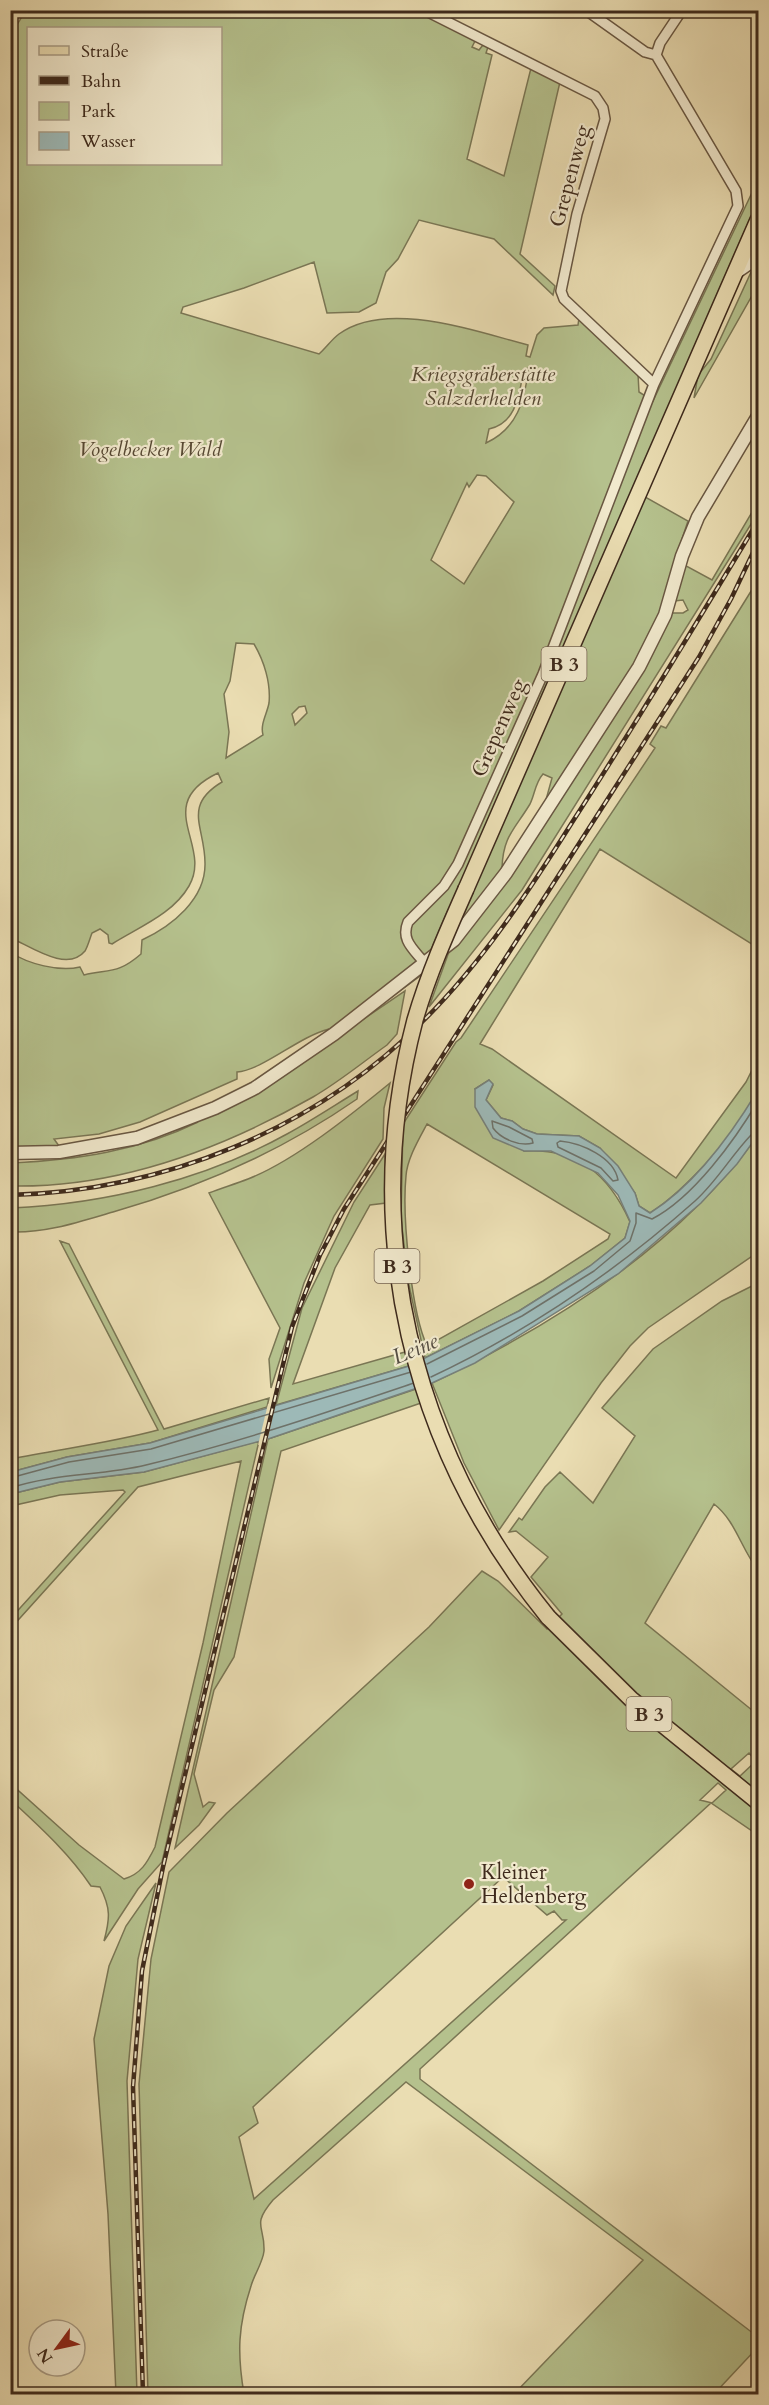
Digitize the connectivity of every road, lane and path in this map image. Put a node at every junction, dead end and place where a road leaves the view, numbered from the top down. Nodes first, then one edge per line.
1 (424, 10) edge
2 (586, 10) edge
3 (682, 10) edge
4 (656, 55) junction
5 (758, 228) edge
6 (759, 257) edge
7 (734, 274) junction
8 (654, 384) junction
9 (759, 416) edge
10 (426, 965) junction
11 (10, 1154) edge
12 (759, 1802) edge

1 - 8 street, Grepenweg
2 - 4 street
3 - 4 street
4 - 8 street, Grepenweg
5 - 7 main road, B 3
6 - 7 street
7 - 12 main road, B 3, bridge
8 - 10 street, Grepenweg
9 - 10 street
10 - 11 street

